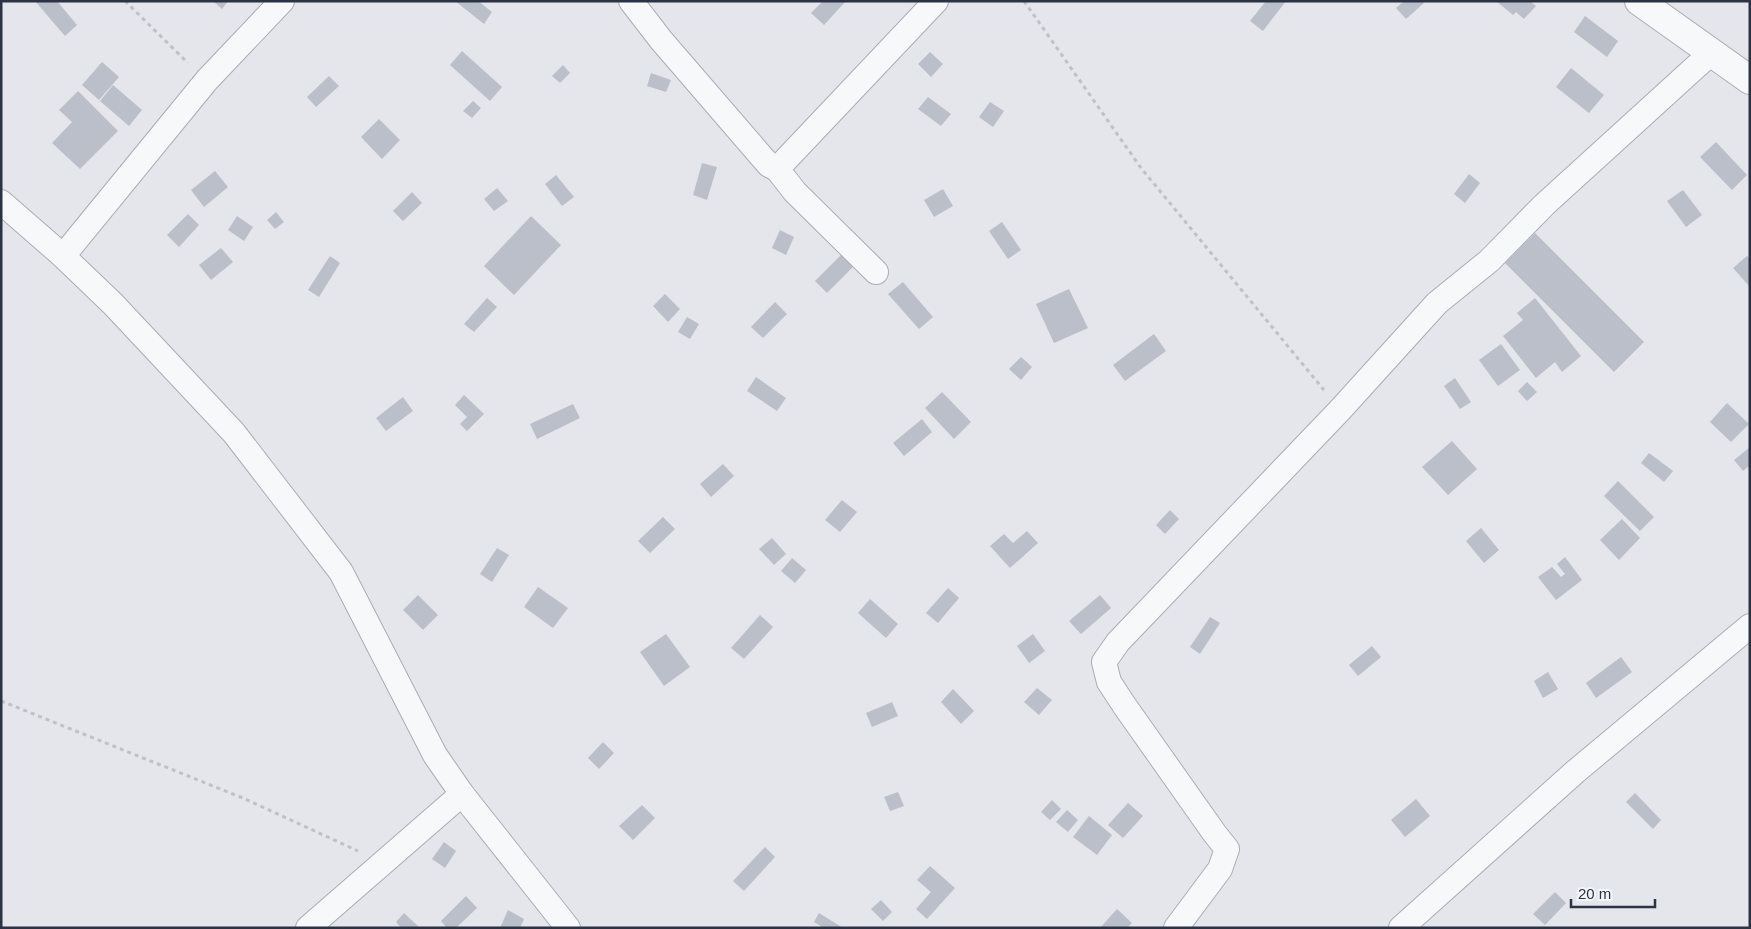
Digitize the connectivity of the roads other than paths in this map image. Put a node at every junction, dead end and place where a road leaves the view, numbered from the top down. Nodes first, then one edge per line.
1 (282, 1) edge
2 (631, 1) edge
3 (936, 1) edge
4 (1639, 1) edge
5 (1711, 53) junction
6 (1750, 80) edge
7 (777, 169) junction
8 (1, 202) edge
9 (63, 256) junction
10 (876, 272) dead end
11 (1750, 626) edge
12 (462, 794) junction
13 (308, 928) edge
14 (568, 928) edge
15 (1176, 928) edge
16 (1401, 928) edge

1 - 9 street
2 - 7 street
3 - 7 street
4 - 5 street
5 - 6 street
5 - 15 street
7 - 10 street
8 - 9 street
9 - 12 street
11 - 16 street
12 - 13 street
12 - 14 street

